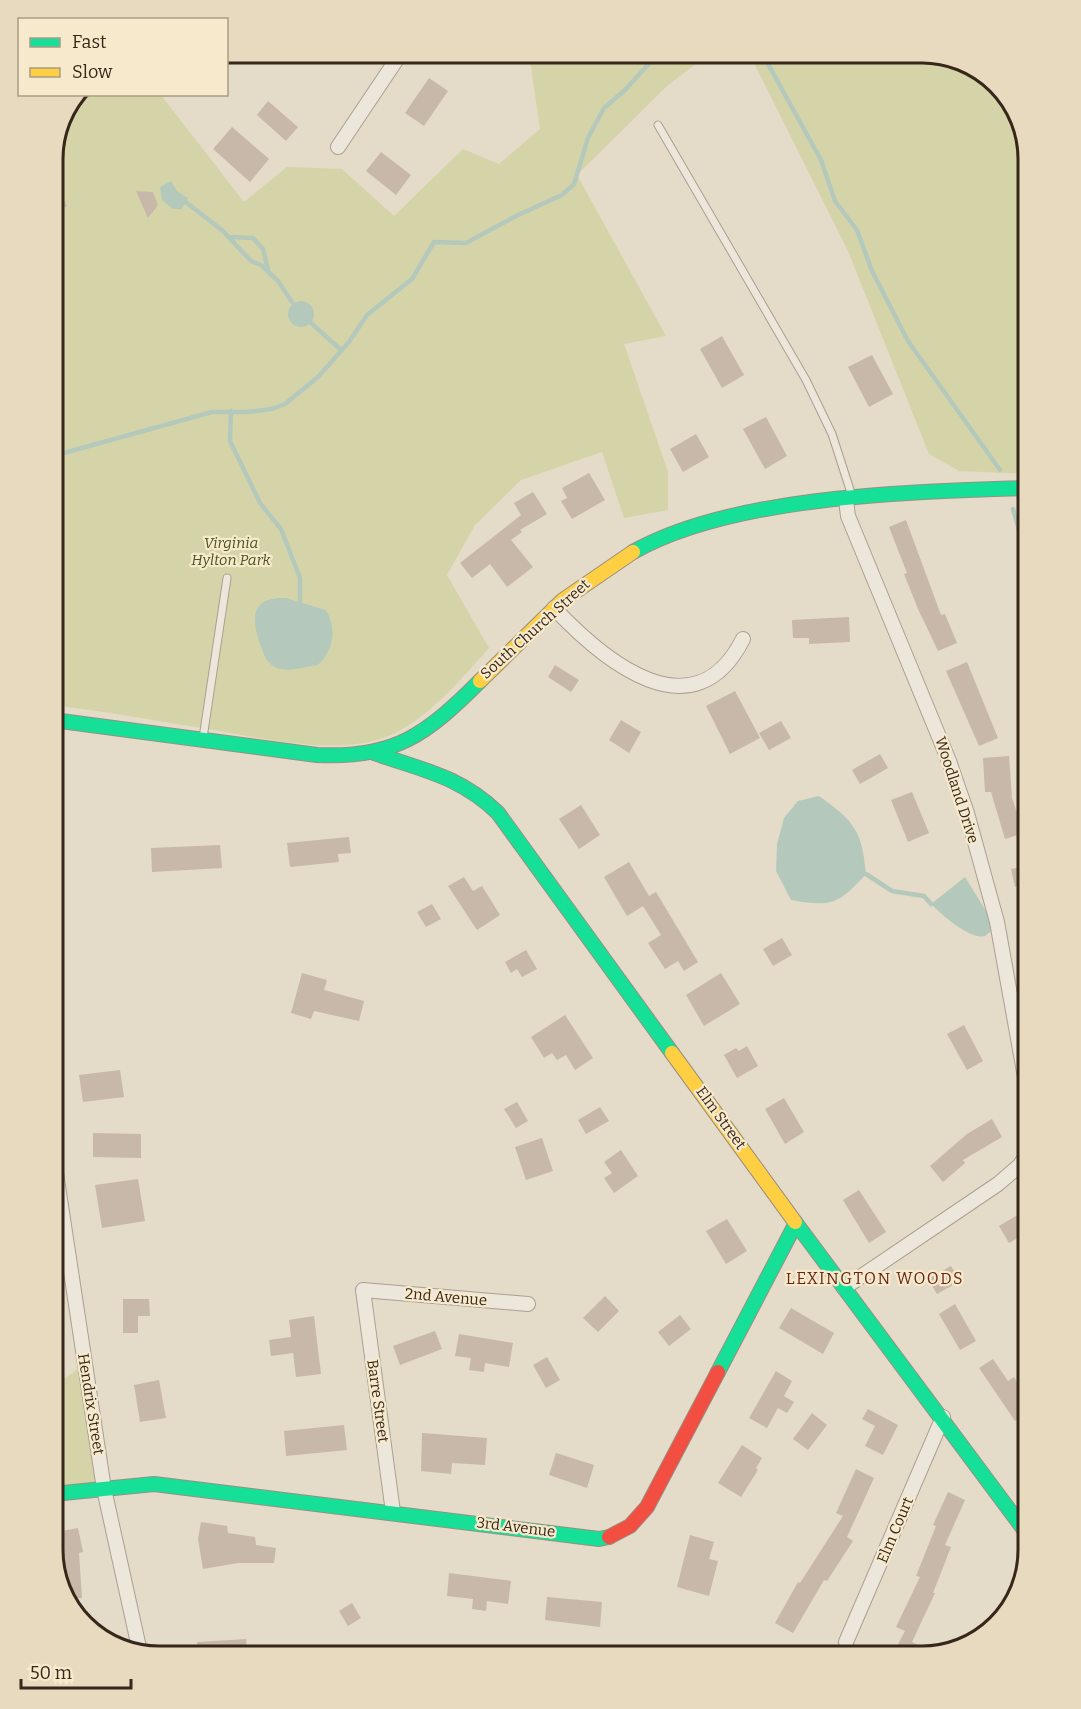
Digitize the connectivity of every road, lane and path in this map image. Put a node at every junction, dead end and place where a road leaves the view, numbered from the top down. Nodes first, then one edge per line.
1 (394, 63) edge
2 (658, 125) dead end
3 (338, 147) dead end
4 (1018, 489) edge
5 (850, 499) junction
6 (227, 578) dead end
7 (554, 608) junction
8 (743, 639) dead end
9 (63, 721) edge
10 (203, 741) junction
11 (374, 753) junction
12 (1018, 1035) edge
13 (1018, 1165) edge
14 (796, 1222) junction
15 (63, 1225) edge
16 (844, 1288) junction
17 (363, 1290) joint
18 (528, 1304) dead end
19 (943, 1417) junction
20 (104, 1489) junction
21 (63, 1493) edge
22 (393, 1512) junction
23 (1018, 1520) edge
24 (846, 1642) dead end
25 (138, 1644) edge

1 - 3 street
2 - 5 lane
4 - 5 street, South Church Street
5 - 7 street, South Church Street
5 - 12 street, Woodland Drive
6 - 10 lane
7 - 8 street
7 - 11 street, South Church Street
9 - 10 street, South Church Street
10 - 11 street, South Church Street
11 - 14 street, Elm Street
13 - 16 street
14 - 16 street, Elm Street
14 - 22 street, 3rd Avenue
15 - 20 street, Hendrix Street
16 - 19 street, Elm Street
17 - 18 street, 2nd Avenue
17 - 22 street, Barre Street
19 - 23 street, Elm Street
19 - 24 street, Elm Court
20 - 21 street, 3rd Avenue
20 - 22 street, 3rd Avenue
20 - 25 street, Hendrix Street

